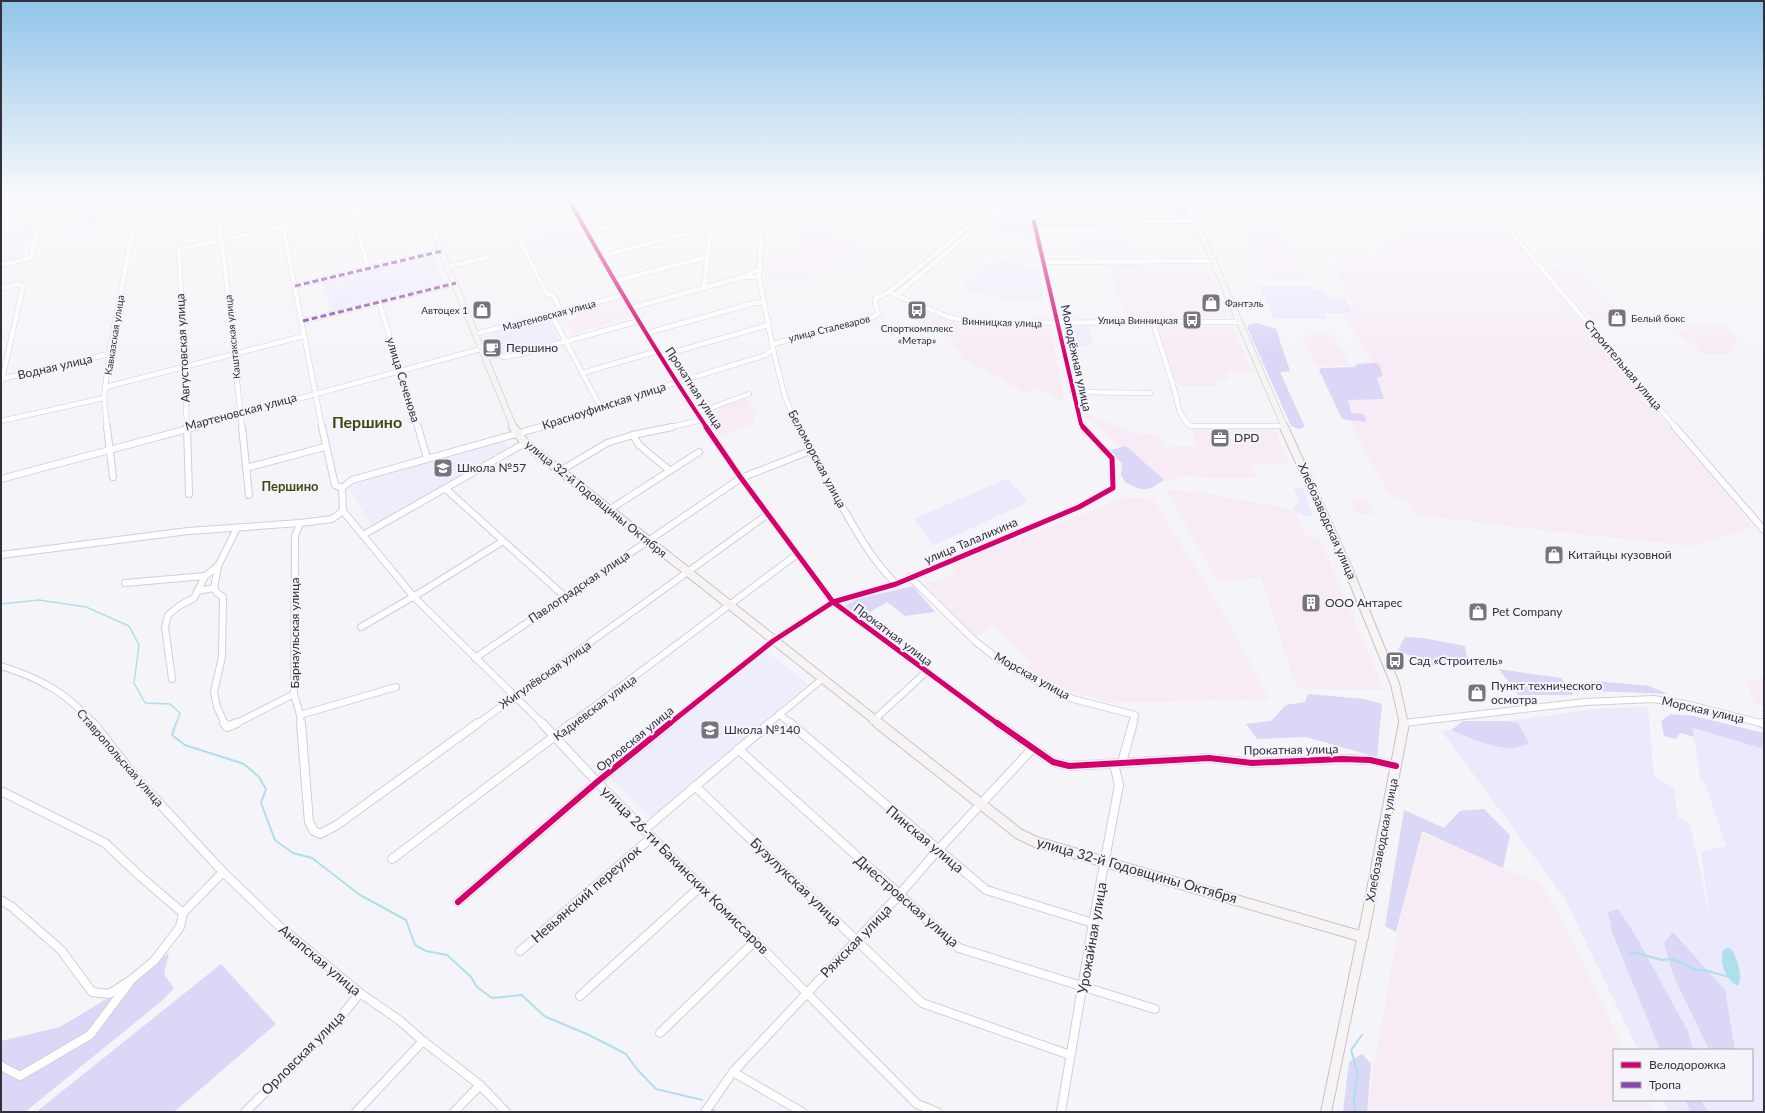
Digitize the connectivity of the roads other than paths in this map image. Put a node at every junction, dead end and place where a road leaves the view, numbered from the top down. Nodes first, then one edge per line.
1 (33, 252) edge
2 (128, 252) edge
3 (179, 252) edge
4 (221, 252) edge
5 (289, 252) edge
6 (364, 252) edge
7 (438, 252) edge
8 (442, 252) edge
9 (525, 252) edge
10 (598, 252) edge
11 (617, 252) edge
12 (708, 252) edge
13 (761, 252) edge
14 (938, 252) edge
15 (947, 252) edge
16 (1041, 252) edge
17 (1210, 252) edge
18 (1528, 252) edge
19 (601, 256) junction
20 (488, 257) dead end
21 (707, 257) junction
22 (1214, 261) junction
23 (1044, 262) junction
24 (1, 265) edge
25 (448, 267) junction
26 (368, 268) junction
27 (760, 269) junction
28 (759, 276) junction
29 (743, 277) junction
30 (615, 280) junction
31 (456, 283) junction
32 (295, 286) junction
33 (1, 288) edge
34 (704, 288) junction
35 (889, 292) junction
36 (624, 295) junction
37 (896, 295) junction
38 (379, 302) junction
39 (764, 302) junction
40 (631, 308) junction
41 (561, 311) junction
42 (551, 314) junction
43 (303, 321) junction
44 (639, 321) junction
45 (1240, 322) junction
46 (1153, 323) junction
47 (1058, 324) junction
48 (768, 325) junction
49 (647, 333) junction
50 (475, 334) junction
51 (304, 336) junction
52 (565, 342) junction
53 (773, 346) junction
54 (481, 349) junction
55 (659, 353) junction
56 (109, 354) junction
57 (234, 354) junction
58 (485, 358) junction
59 (183, 367) junction
60 (401, 369) junction
61 (582, 373) junction
62 (1, 381) edge
63 (677, 383) junction
64 (106, 387) junction
65 (314, 392) junction
66 (1072, 392) junction
67 (1150, 393) dead end
68 (749, 394) dead end
69 (104, 398) junction
70 (600, 406) junction
71 (697, 412) junction
72 (240, 414) junction
73 (702, 420) junction
74 (1, 421) edge
75 (1284, 426) junction
76 (188, 427) junction
77 (516, 433) junction
78 (633, 435) junction
79 (525, 443) junction
80 (111, 447) junction
81 (325, 447) junction
82 (810, 451) junction
83 (698, 452) dead end
84 (426, 458) junction
85 (246, 468) junction
86 (669, 470) junction
87 (560, 471) junction
88 (113, 477) dead end
89 (741, 478) junction
90 (1, 479) edge
91 (342, 488) junction
92 (1113, 488) joint
93 (446, 489) junction
94 (189, 494) dead end
95 (250, 495) dead end
96 (609, 510) junction
97 (343, 511) junction
98 (768, 514) junction
99 (300, 524) junction
100 (237, 528) junction
101 (1764, 530) edge
102 (362, 535) junction
103 (503, 541) junction
104 (648, 541) junction
105 (1, 555) edge
106 (796, 555) junction
107 (218, 566) junction
108 (688, 573) junction
109 (205, 576) junction
110 (910, 577) junction
111 (126, 584) dead end
112 (896, 584) junction
113 (214, 588) junction
114 (197, 591) junction
115 (413, 596) junction
116 (564, 596) junction
117 (833, 602) junction
118 (729, 607) junction
119 (361, 627) dead end
120 (773, 641) junction
121 (475, 658) junction
122 (1, 666) edge
123 (926, 672) junction
124 (172, 679) dead end
125 (821, 680) junction
126 (396, 687) dead end
127 (294, 694) junction
128 (514, 697) junction
129 (780, 714) junction
130 (300, 715) junction
131 (1135, 715) joint
132 (873, 721) junction
133 (1404, 723) junction
134 (1764, 724) edge
135 (556, 737) junction
136 (738, 749) junction
137 (1032, 749) junction
138 (1118, 763) junction
139 (1396, 766) junction
140 (597, 782) junction
141 (695, 786) junction
142 (1, 791) edge
143 (981, 806) junction
144 (645, 829) junction
145 (320, 834) joint
146 (652, 837) junction
147 (938, 850) junction
148 (392, 859) dead end
149 (1106, 862) junction
150 (223, 872) junction
151 (701, 886) junction
152 (900, 896) junction
153 (1, 900) edge
154 (458, 902) dead end
155 (183, 913) junction
156 (1093, 923) junction
157 (1363, 937) junction
158 (857, 940) junction
159 (754, 941) junction
160 (520, 951) dead end
161 (131, 980) junction
162 (1083, 987) junction
163 (807, 992) junction
164 (360, 993) junction
165 (580, 996) dead end
166 (1155, 1009) dead end
167 (660, 1033) dead end
168 (423, 1041) junction
169 (1070, 1055) junction
170 (1, 1066) edge
171 (733, 1072) junction
172 (480, 1085) junction
173 (245, 1112) edge
174 (356, 1112) edge
175 (454, 1112) edge
176 (506, 1112) edge
177 (705, 1112) edge
178 (802, 1112) edge
179 (937, 1112) edge
180 (1060, 1112) edge
181 (1326, 1112) edge

1 - 24 street
2 - 56 street, Кавказская улица
3 - 59 street, Августовская улица
4 - 57 street, Каштакская улица
5 - 32 street
6 - 26 street
7 - 26 street
8 - 25 main road, улица 32-й Годовщины Октября
9 - 41 street
10 - 19 street, Прокатная улица
11 - 19 street
12 - 21 street
13 - 27 street, Беломорская улица
14 - 35 street, улица Сталеваров
15 - 37 street
16 - 23 street, Молодёжная улица
17 - 22 main road, Хлебозаводская улица
18 - 101 street, Строительная улица
19 - 30 street, Прокатная улица
20 - 25 street
21 - 30 street
21 - 34 street
22 - 23 street
22 - 45 main road, Хлебозаводская улица
23 - 47 street, Молодёжная улица
25 - 31 main road, улица 32-й Годовщины Октября
26 - 32 street
27 - 28 street, Беломорская улица
27 - 29 street
28 - 29 street
28 - 39 street, Беломорская улица
29 - 34 street
30 - 36 street, Прокатная улица
31 - 38 street
31 - 50 main road, улица 32-й Годовщины Октября
32 - 43 street
33 - 62 street
34 - 40 street
35 - 37 street, Винницкая улица
35 - 53 street, улица Сталеваров
36 - 40 street, Прокатная улица
36 - 41 street, Мартеновская улица
37 - 47 street, Винницкая улица
38 - 43 street
38 - 60 street, улица Сеченова
39 - 48 street, Беломорская улица
39 - 49 street
40 - 44 street, Прокатная улица
41 - 42 street, Мартеновская улица
42 - 50 street, Мартеновская улица
42 - 52 street
43 - 51 street
44 - 49 street, Прокатная улица
44 - 52 street
45 - 46 street, Винницкая улица
45 - 75 main road, Хлебозаводская улица
46 - 47 street, Винницкая улица
46 - 75 street
47 - 66 street, Молодёжная улица
48 - 53 street, Беломорская улица
48 - 55 street
49 - 55 street, Прокатная улица
50 - 54 main road, улица 32-й Годовщины Октября
51 - 57 street
51 - 65 street
52 - 58 street
52 - 61 street
53 - 63 street, Красноуфимская улица
53 - 82 street, Беломорская улица
54 - 58 main road, улица 32-й Годовщины Октября
54 - 60 street, Мартеновская улица
55 - 61 street
55 - 63 street, Прокатная улица
56 - 62 street, Водная улица
56 - 64 street, Кавказская улица
57 - 59 street
57 - 72 street, Каштакская улица
58 - 77 main road, улица 32-й Годовщины Октября
59 - 64 street
59 - 76 street, Августовская улица
60 - 65 street, Мартеновская улица
60 - 84 street, улица Сеченова
61 - 70 street
63 - 70 street, Красноуфимская улица
63 - 71 street, Прокатная улица
64 - 69 street, Кавказская улица
65 - 72 street, Мартеновская улица
65 - 81 street
66 - 67 street
66 - 92 street, Молодёжная улица
68 - 71 street
69 - 74 street
69 - 80 street, Кавказская улица
70 - 77 street, Красноуфимская улица
71 - 73 street, Прокатная улица
72 - 76 street, Мартеновская улица
72 - 85 street, Каштакская улица
73 - 78 street
73 - 89 street, Прокатная улица
75 - 133 main road, Хлебозаводская улица
76 - 80 street, Мартеновская улица
76 - 94 street, Августовская улица
77 - 79 main road, улица 32-й Годовщины Октября
77 - 84 street, Красноуфимская улица
78 - 86 street
78 - 87 street
79 - 87 main road, улица 32-й Годовщины Октября
79 - 93 street
80 - 88 street, Кавказская улица
80 - 90 street, Мартеновская улица
81 - 85 street
81 - 91 street
82 - 89 street, Павлоградская улица
82 - 112 street, Беломорская улица
83 - 86 street
84 - 91 street, Красноуфимская улица
85 - 95 street, Каштакская улица
86 - 96 street
87 - 96 main road, улица 32-й Годовщины Октября
89 - 98 street, Прокатная улица
89 - 104 street, Павлоградская улица
91 - 97 street
92 - 110 street, улица Талалихина
93 - 102 street
93 - 103 street
96 - 104 main road, улица 32-й Годовщины Октября
97 - 99 street
97 - 102 street, улица 26-ти Бакинских Комиссаров
98 - 106 street, Прокатная улица
98 - 108 street, Жигулёвская улица
99 - 100 street
99 - 127 street, Барнаульская улица
100 - 105 street
100 - 107 street
102 - 115 street, улица 26-ти Бакинских Комиссаров
103 - 115 street
103 - 116 street
104 - 108 main road, улица 32-й Годовщины Октября
104 - 116 street, Павлоградская улица
106 - 117 street, Прокатная улица
106 - 118 street, Кадиевская улица
107 - 109 street
107 - 113 street
108 - 118 main road, улица 32-й Годовщины Октября
108 - 128 street, Жигулёвская улица
109 - 111 street
109 - 114 street
110 - 112 street, улица Талалихина
110 - 131 street, Морская улица
112 - 117 street, улица Талалихина
113 - 114 street
113 - 127 street
114 - 124 street
115 - 119 street
115 - 121 street, улица 26-ти Бакинских Комиссаров
116 - 121 street, Павлоградская улица
117 - 120 street, Орловская улица
117 - 123 street, Прокатная улица
118 - 120 main road, улица 32-й Годовщины Октября
118 - 135 street, Кадиевская улица
120 - 125 main road, улица 32-й Годовщины Октября
120 - 140 street, Орловская улица
121 - 128 street, улица 26-ти Бакинских Комиссаров
122 - 150 street, Ставропольская улица
123 - 132 street
123 - 137 street, Прокатная улица
125 - 129 street
125 - 132 main road, улица 32-й Годовщины Октября
126 - 130 street
127 - 130 street, Барнаульская улица
128 - 135 street, улица 26-ти Бакинских Комиссаров
128 - 145 street, Жигулёвская улица
129 - 136 street
129 - 147 street, Пинская улица
130 - 145 street, Барнаульская улица
131 - 138 street, Урожайная улица
132 - 143 main road, улица 32-й Годовщины Октября
133 - 134 street, Морская улица
133 - 139 main road, Хлебозаводская улица
135 - 140 street, улица 26-ти Бакинских Комиссаров
135 - 148 street, Кадиевская улица
136 - 141 street
136 - 152 street, Днестровская улица
137 - 138 street, Прокатная улица
137 - 143 street, Ряжская улица
138 - 139 street, Прокатная улица
138 - 149 street, Урожайная улица
139 - 157 main road, Хлебозаводская улица
140 - 144 street, улица 26-ти Бакинских Комиссаров
140 - 154 street, Орловская улица
141 - 144 street
141 - 158 street, Бузулукская улица
142 - 155 street
143 - 147 street, Ряжская улица
143 - 149 main road, улица 32-й Годовщины Октября
144 - 146 street, улица 26-ти Бакинских Комиссаров
146 - 151 street, улица 26-ти Бакинских Комиссаров
146 - 160 street, Невьянский переулок
147 - 152 street, Ряжская улица
147 - 156 street, Пинская улица
149 - 156 street, Урожайная улица
149 - 157 main road, улица 32-й Годовщины Октября
150 - 155 street
150 - 164 street, Анапская улица
151 - 159 street, улица 26-ти Бакинских Комиссаров
151 - 165 street
152 - 158 street, Ряжская улица
152 - 162 street, Днестровская улица
153 - 161 street
155 - 161 street
156 - 162 street, Урожайная улица
157 - 181 main road, Хлебозаводская улица
158 - 163 street, Ряжская улица
158 - 169 street, Бузулукская улица
159 - 163 street, улица 26-ти Бакинских Комиссаров
159 - 167 street
161 - 170 street
162 - 166 street, Днестровская улица
162 - 169 street, Урожайная улица
163 - 171 street, Ряжская улица
163 - 179 street, улица 26-ти Бакинских Комиссаров
164 - 168 street, Анапская улица
164 - 173 street, Орловская улица
168 - 172 street, Анапская улица
168 - 174 street
169 - 180 street, Урожайная улица
171 - 177 street, Ряжская улица
171 - 178 street
172 - 175 street
172 - 176 street, Анапская улица

